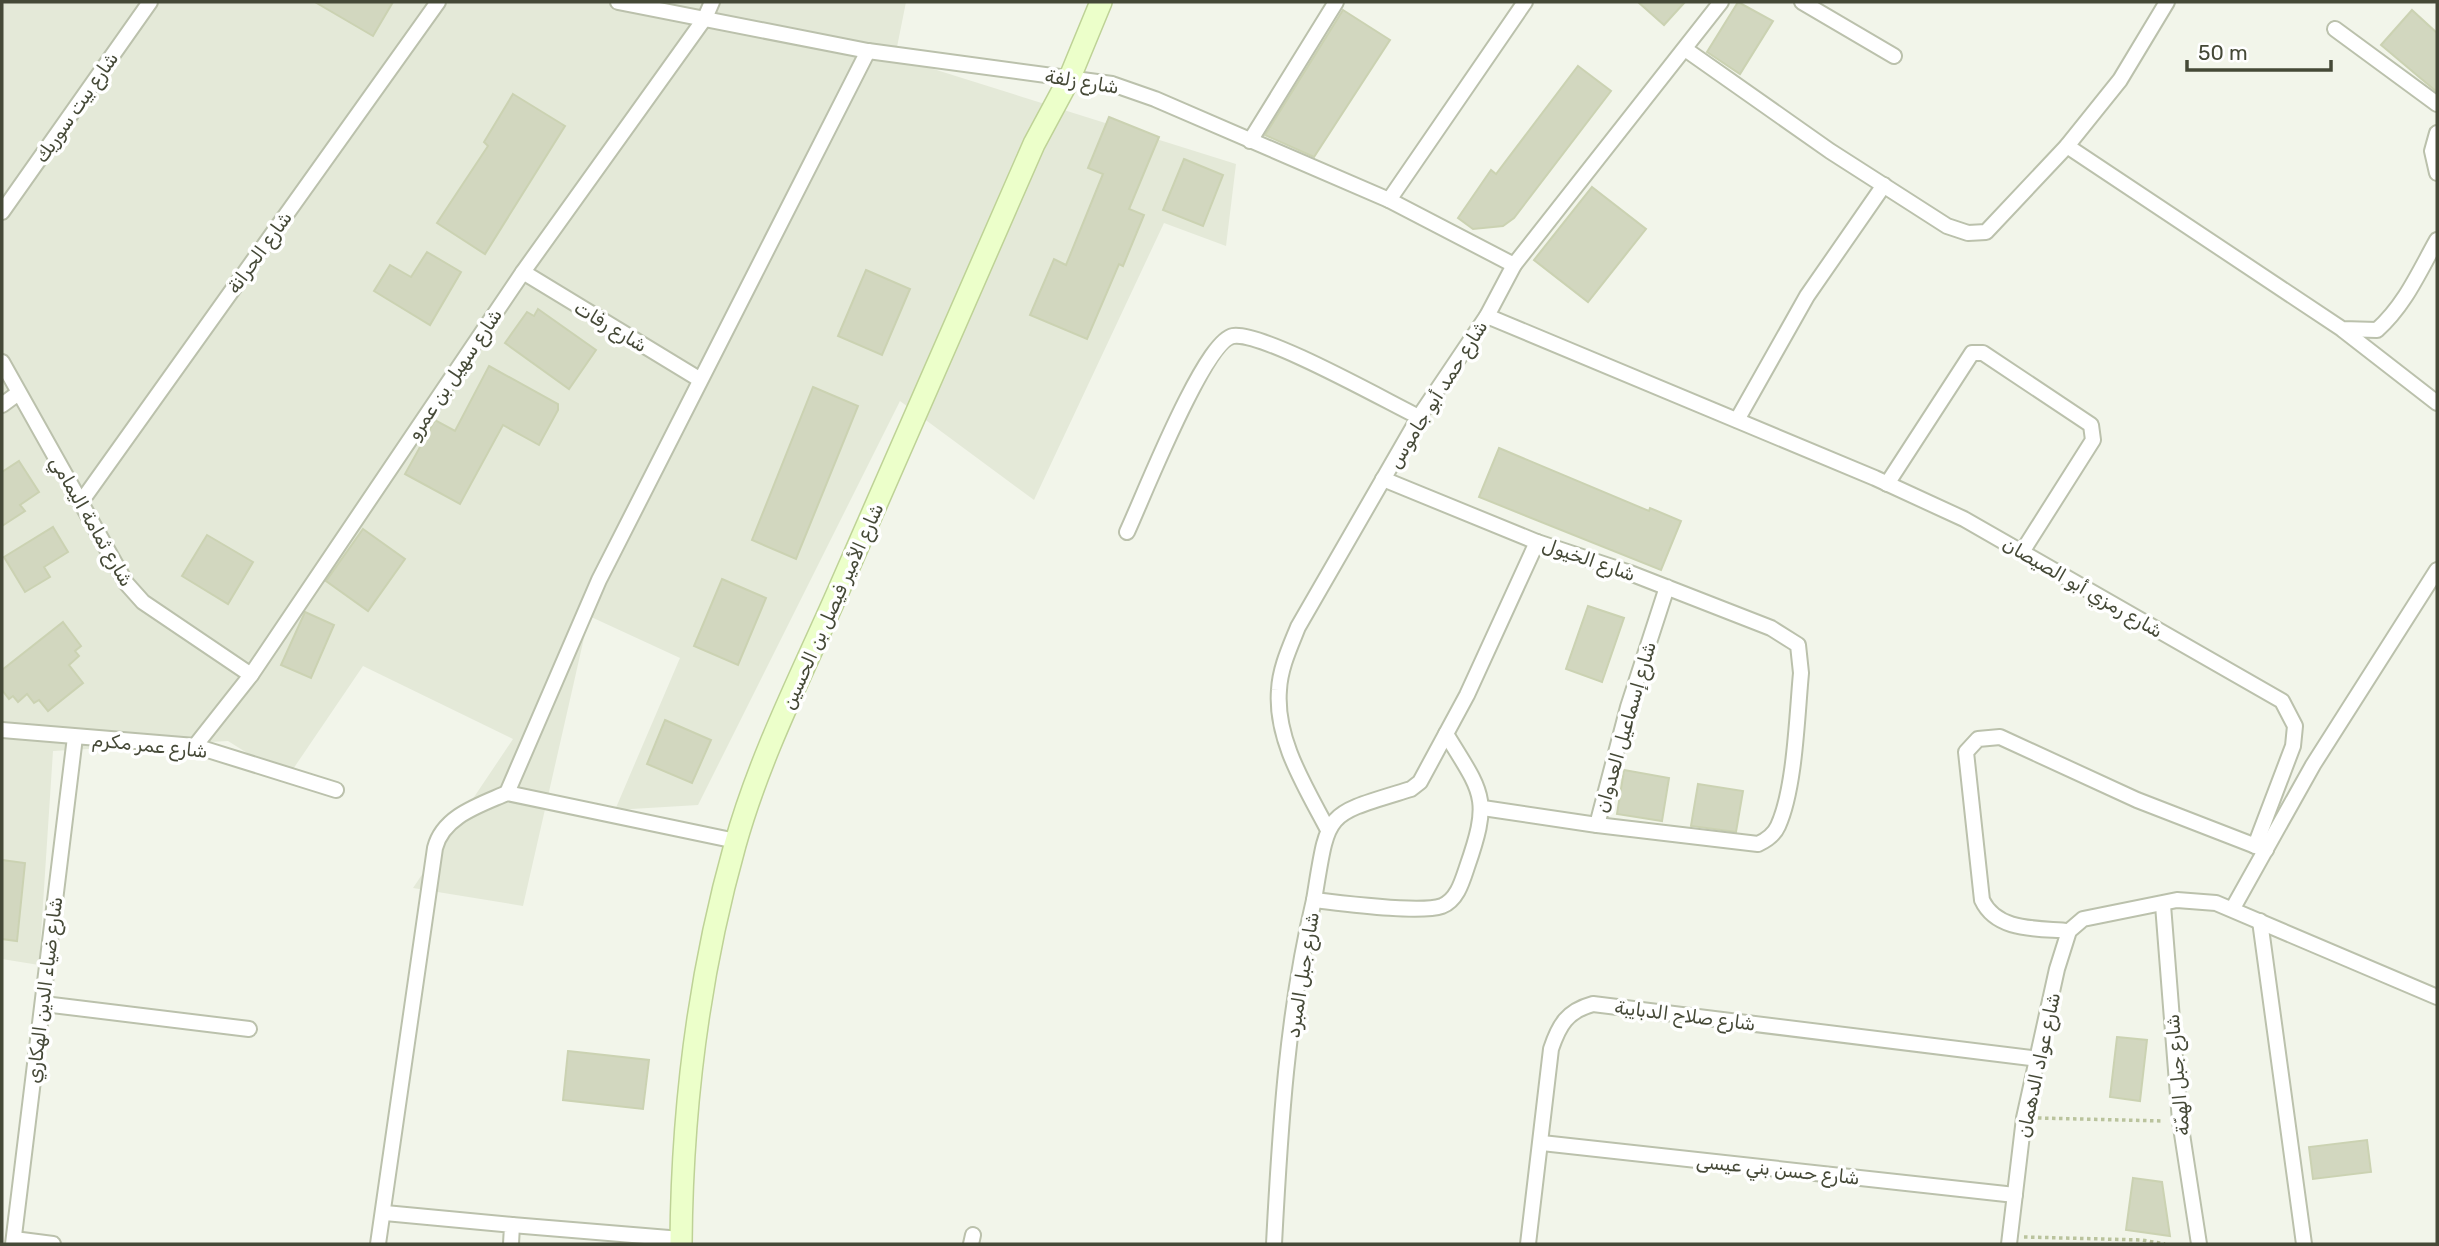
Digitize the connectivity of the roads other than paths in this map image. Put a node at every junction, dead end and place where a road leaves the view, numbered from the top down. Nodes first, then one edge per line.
1 (150, 2) edge
2 (438, 2) edge
3 (618, 2) edge
4 (712, 2) edge
5 (1101, 2) edge
6 (1336, 2) edge
7 (1525, 2) edge
8 (1721, 2) edge
9 (1802, 2) edge
10 (2167, 2) edge
11 (705, 18) junction
12 (2334, 29) dead end
13 (1685, 49) junction
14 (868, 51) junction
15 (1894, 56) dead end
16 (1070, 77) junction
17 (2437, 104) edge
18 (2437, 133) edge
19 (1250, 141) junction
20 (2067, 146) junction
21 (2437, 173) edge
22 (1884, 185) junction
23 (1390, 200) junction
24 (2, 212) edge
25 (2437, 240) edge
26 (1514, 265) junction
27 (523, 272) junction
28 (1487, 316) junction
29 (2342, 329) junction
30 (2, 362) edge
31 (699, 379) junction
32 (17, 394) junction
33 (2437, 403) edge
34 (2, 405) edge
35 (1419, 417) junction
36 (1737, 420) junction
37 (1383, 479) junction
38 (1887, 484) junction
39 (81, 502) junction
40 (1128, 532) dead end
41 (1537, 542) junction
42 (2022, 552) junction
43 (2437, 570) edge
44 (1667, 587) junction
45 (1794, 641) joint
46 (251, 675) junction
47 (2, 730) edge
48 (1446, 734) junction
49 (75, 737) junction
50 (195, 746) junction
51 (336, 790) dead end
52 (507, 793) junction
53 (1483, 808) junction
54 (1597, 825) junction
55 (1327, 828) junction
56 (736, 841) junction
57 (2260, 848) junction
58 (1314, 900) junction
59 (2163, 905) junction
60 (2233, 908) junction
61 (2260, 921) junction
62 (2069, 931) junction
63 (2437, 997) edge
64 (44, 1004) junction
65 (249, 1029) dead end
66 (2039, 1059) junction
67 (1542, 1143) junction
68 (2015, 1195) junction
69 (385, 1213) junction
70 (512, 1225) junction
71 (2009, 1241) edge
72 (14, 1242) edge
73 (681, 1242) edge
74 (53, 1244) edge
75 (378, 1244) edge
76 (511, 1244) edge
77 (1274, 1244) edge
78 (1528, 1244) edge
79 (2199, 1244) edge
80 (2304, 1244) edge

1 - 24 street, شارع بيت سوريك
2 - 39 street, شارع الحرانة
3 - 11 street, شارع زلفة
4 - 11 street, شارع سهيل بن عمرو
5 - 16 street, شارع الأمير فيصل بن الحسين
6 - 19 street
7 - 23 street
8 - 13 street, شارع حمد أبو جاموس
9 - 15 street
10 - 20 street
11 - 14 street, شارع زلفة
11 - 27 street, شارع سهيل بن عمرو
12 - 17 street
13 - 22 street
13 - 26 street, شارع حمد أبو جاموس
14 - 16 street, شارع زلفة
14 - 31 street
16 - 19 street, شارع زلفة
16 - 56 street, شارع الأمير فيصل بن الحسين
18 - 21 street
19 - 23 street, شارع زلفة
20 - 22 street
20 - 29 street
22 - 36 street
23 - 26 street, شارع زلفة
25 - 29 street
26 - 28 street, شارع حمد أبو جاموس
27 - 31 street, شارع رفات
27 - 46 street, شارع سهيل بن عمرو
28 - 35 street, شارع حمد أبو جاموس
28 - 36 street, شارع رمزي أبو الصيصان
29 - 33 street
30 - 32 street, شارع ثمامة اليمامي
31 - 52 street
32 - 34 street
32 - 39 street, شارع ثمامة اليمامي
35 - 37 street, شارع حمد أبو جاموس
35 - 40 street
36 - 38 street, شارع رمزي أبو الصيصان
37 - 41 street, شارع الخيول
37 - 55 street, شارع حمد أبو جاموس
38 - 42 street, شارع رمزي أبو الصيصان
38 - 42 street
39 - 46 street, شارع ثمامة اليمامي
41 - 44 street, شارع الخيول
41 - 48 street
42 - 57 street, شارع رمزي أبو الصيصان
43 - 57 street
44 - 45 street, شارع الخيول
44 - 54 street, شارع إسماعيل العدوان
45 - 54 street, شارع إسماعيل العدوان
46 - 50 street, شارع سهيل بن عمرو
47 - 49 street, شارع عمر مكرم
48 - 53 street
48 - 55 street
49 - 50 street, شارع عمر مكرم
49 - 64 street, شارع ضياء الدين الهكاري
50 - 51 street, شارع عمر مكرم
52 - 56 street
52 - 69 street
53 - 54 street
53 - 58 street, شارع جبل المبرد
55 - 58 street
56 - 73 street, شارع الأمير فيصل بن الحسين
57 - 60 street
57 - 62 street
58 - 77 street, شارع جبل المبرد
59 - 60 street
59 - 62 street
59 - 79 street, شارع جبل الهمّة
60 - 61 street
61 - 63 street
61 - 80 street
62 - 66 street, شارع عواد الدهمان
64 - 65 street
64 - 72 street, شارع ضياء الدين الهكاري
66 - 67 street, شارع صلاح الدبايبة
66 - 68 street, شارع عواد الدهمان
67 - 68 street, شارع حسن بني عيسى
67 - 78 street, شارع صلاح الدبايبة
68 - 71 street, شارع عواد الدهمان
69 - 70 street
69 - 75 street
70 - 73 street
70 - 76 street
72 - 74 street

